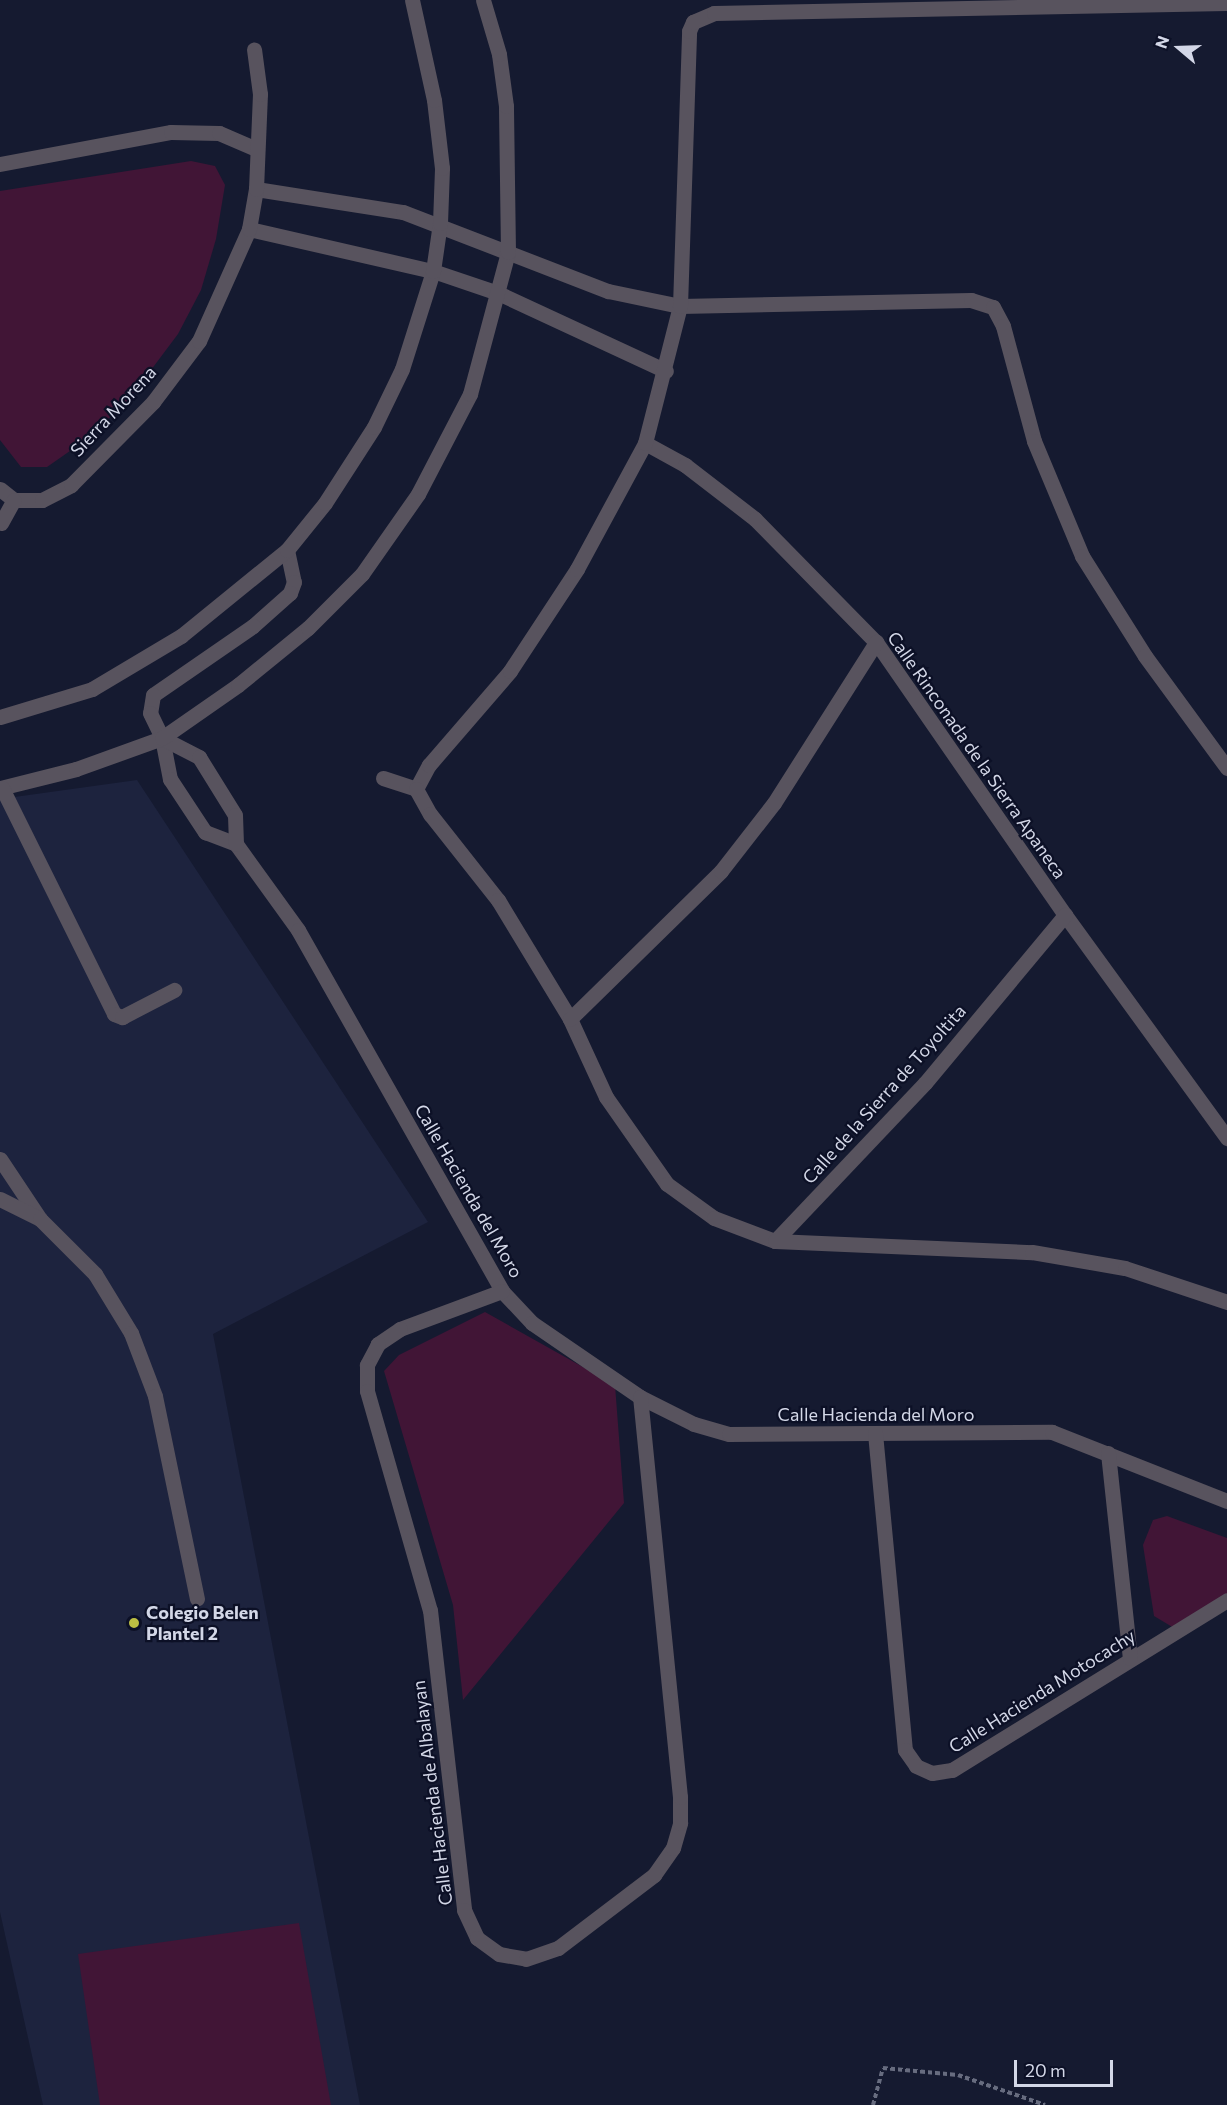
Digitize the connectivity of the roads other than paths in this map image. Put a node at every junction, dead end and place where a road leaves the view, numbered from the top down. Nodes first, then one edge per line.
1 (412, 0) edge
2 (483, 0) edge
3 (1227, 3) edge
4 (254, 49) dead end
5 (256, 149) junction
6 (0, 164) edge
7 (256, 189) junction
8 (440, 223) junction
9 (249, 229) junction
10 (508, 252) junction
11 (432, 271) junction
12 (498, 293) junction
13 (680, 306) junction
14 (666, 371) junction
15 (645, 442) junction
16 (0, 489) edge
17 (15, 500) junction
18 (1, 523) edge
19 (287, 550) junction
20 (876, 642) junction
21 (0, 717) edge
22 (162, 738) junction
23 (1227, 768) edge
24 (383, 778) dead end
25 (1, 788) edge
26 (416, 789) junction
27 (236, 844) junction
28 (1065, 915) junction
29 (174, 990) dead end
30 (570, 1018) junction
31 (1227, 1138) edge
32 (0, 1159) edge
33 (0, 1199) edge
34 (40, 1219) junction
35 (775, 1241) junction
36 (502, 1291) junction
37 (1227, 1302) edge
38 (640, 1397) junction
39 (875, 1434) junction
40 (1107, 1453) junction
41 (1227, 1500) edge
42 (197, 1599) dead end
43 (1227, 1600) edge
44 (1130, 1658) junction

1 - 8 street
2 - 10 street
3 - 13 street
4 - 5 street, Sierra Morena
5 - 6 street
5 - 7 street, Sierra Morena
7 - 8 street
7 - 9 street, Sierra Morena
8 - 10 street
8 - 11 street
9 - 11 street
9 - 17 street, Sierra Morena
10 - 12 street
10 - 13 street
11 - 12 street
11 - 19 street
12 - 14 street
12 - 22 street
13 - 14 street
13 - 23 street
14 - 15 street
15 - 20 street, Calle Rinconada de la Sierra Apaneca
15 - 26 street
16 - 17 street
17 - 18 street
19 - 21 street
19 - 22 street
20 - 28 street, Calle Rinconada de la Sierra Apaneca
20 - 30 street
22 - 25 street
22 - 27 street
22 - 27 street
24 - 26 street
25 - 29 street
26 - 30 street
27 - 36 street, Calle Hacienda del Moro
28 - 31 street, Calle Rinconada de la Sierra Apaneca
28 - 35 street, Calle de la Sierra de Toyoltita
30 - 35 street
32 - 34 street
33 - 34 street
34 - 42 street
35 - 37 street
36 - 38 street, Calle Hacienda del Moro
36 - 38 street, Calle Hacienda de Albalayan
38 - 39 street, Calle Hacienda del Moro
39 - 40 street, Calle Hacienda del Moro
39 - 44 street, Calle Hacienda Motocachy
40 - 41 street, Calle Hacienda del Moro
40 - 44 street
43 - 44 street, Calle Hacienda Motocachy

